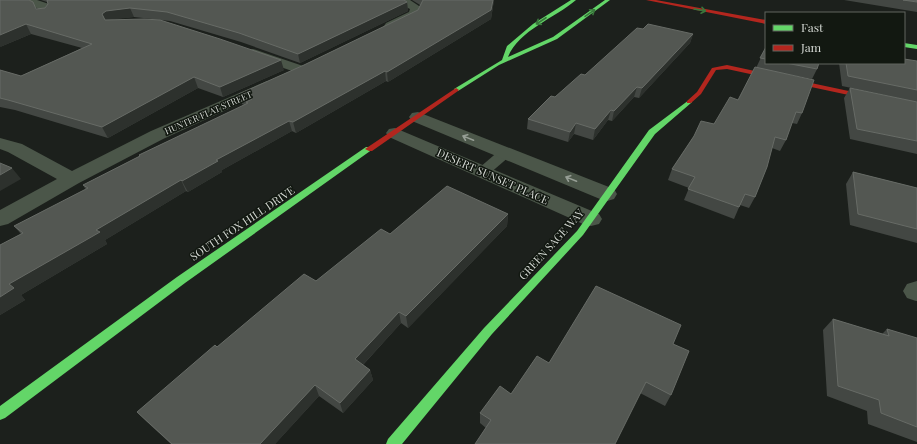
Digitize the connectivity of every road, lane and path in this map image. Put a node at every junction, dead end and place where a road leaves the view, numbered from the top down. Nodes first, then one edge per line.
1 (27, 0) edge
2 (395, 0) edge
3 (574, 0) edge
4 (608, 0) edge
5 (648, 0) edge
6 (45, 13) edge
7 (765, 22) edge
8 (373, 34) edge
9 (905, 45) edge
10 (917, 47) edge
11 (244, 49) edge
12 (504, 59) junction
13 (917, 108) edge
14 (418, 118) junction
15 (395, 133) junction
16 (0, 143) edge
17 (504, 153) junction
18 (484, 171) junction
19 (72, 179) junction
20 (607, 194) junction
21 (591, 218) junction
22 (0, 219) edge
23 (0, 414) edge
24 (393, 444) edge

1 - 6 street
2 - 8 street
3 -> 12 street, SOUTH FOX HILL DRIVE
12 -> 4 street, SOUTH FOX HILL DRIVE
5 -> 7 street
9 - 10 street
11 - 19 street, HUNTER FLAT STREET
12 - 14 street, SOUTH FOX HILL DRIVE
13 - 20 street, GREEN SAGE WAY
14 - 15 street, SOUTH FOX HILL DRIVE
17 -> 14 street
15 - 18 street, DESERT SUNSET PLACE
15 - 23 street, SOUTH FOX HILL DRIVE
16 - 19 street
17 - 18 lane
20 -> 17 street
18 - 21 street, DESERT SUNSET PLACE
19 - 22 street, HUNTER FLAT STREET
20 - 21 street, GREEN SAGE WAY
21 - 24 street, GREEN SAGE WAY

